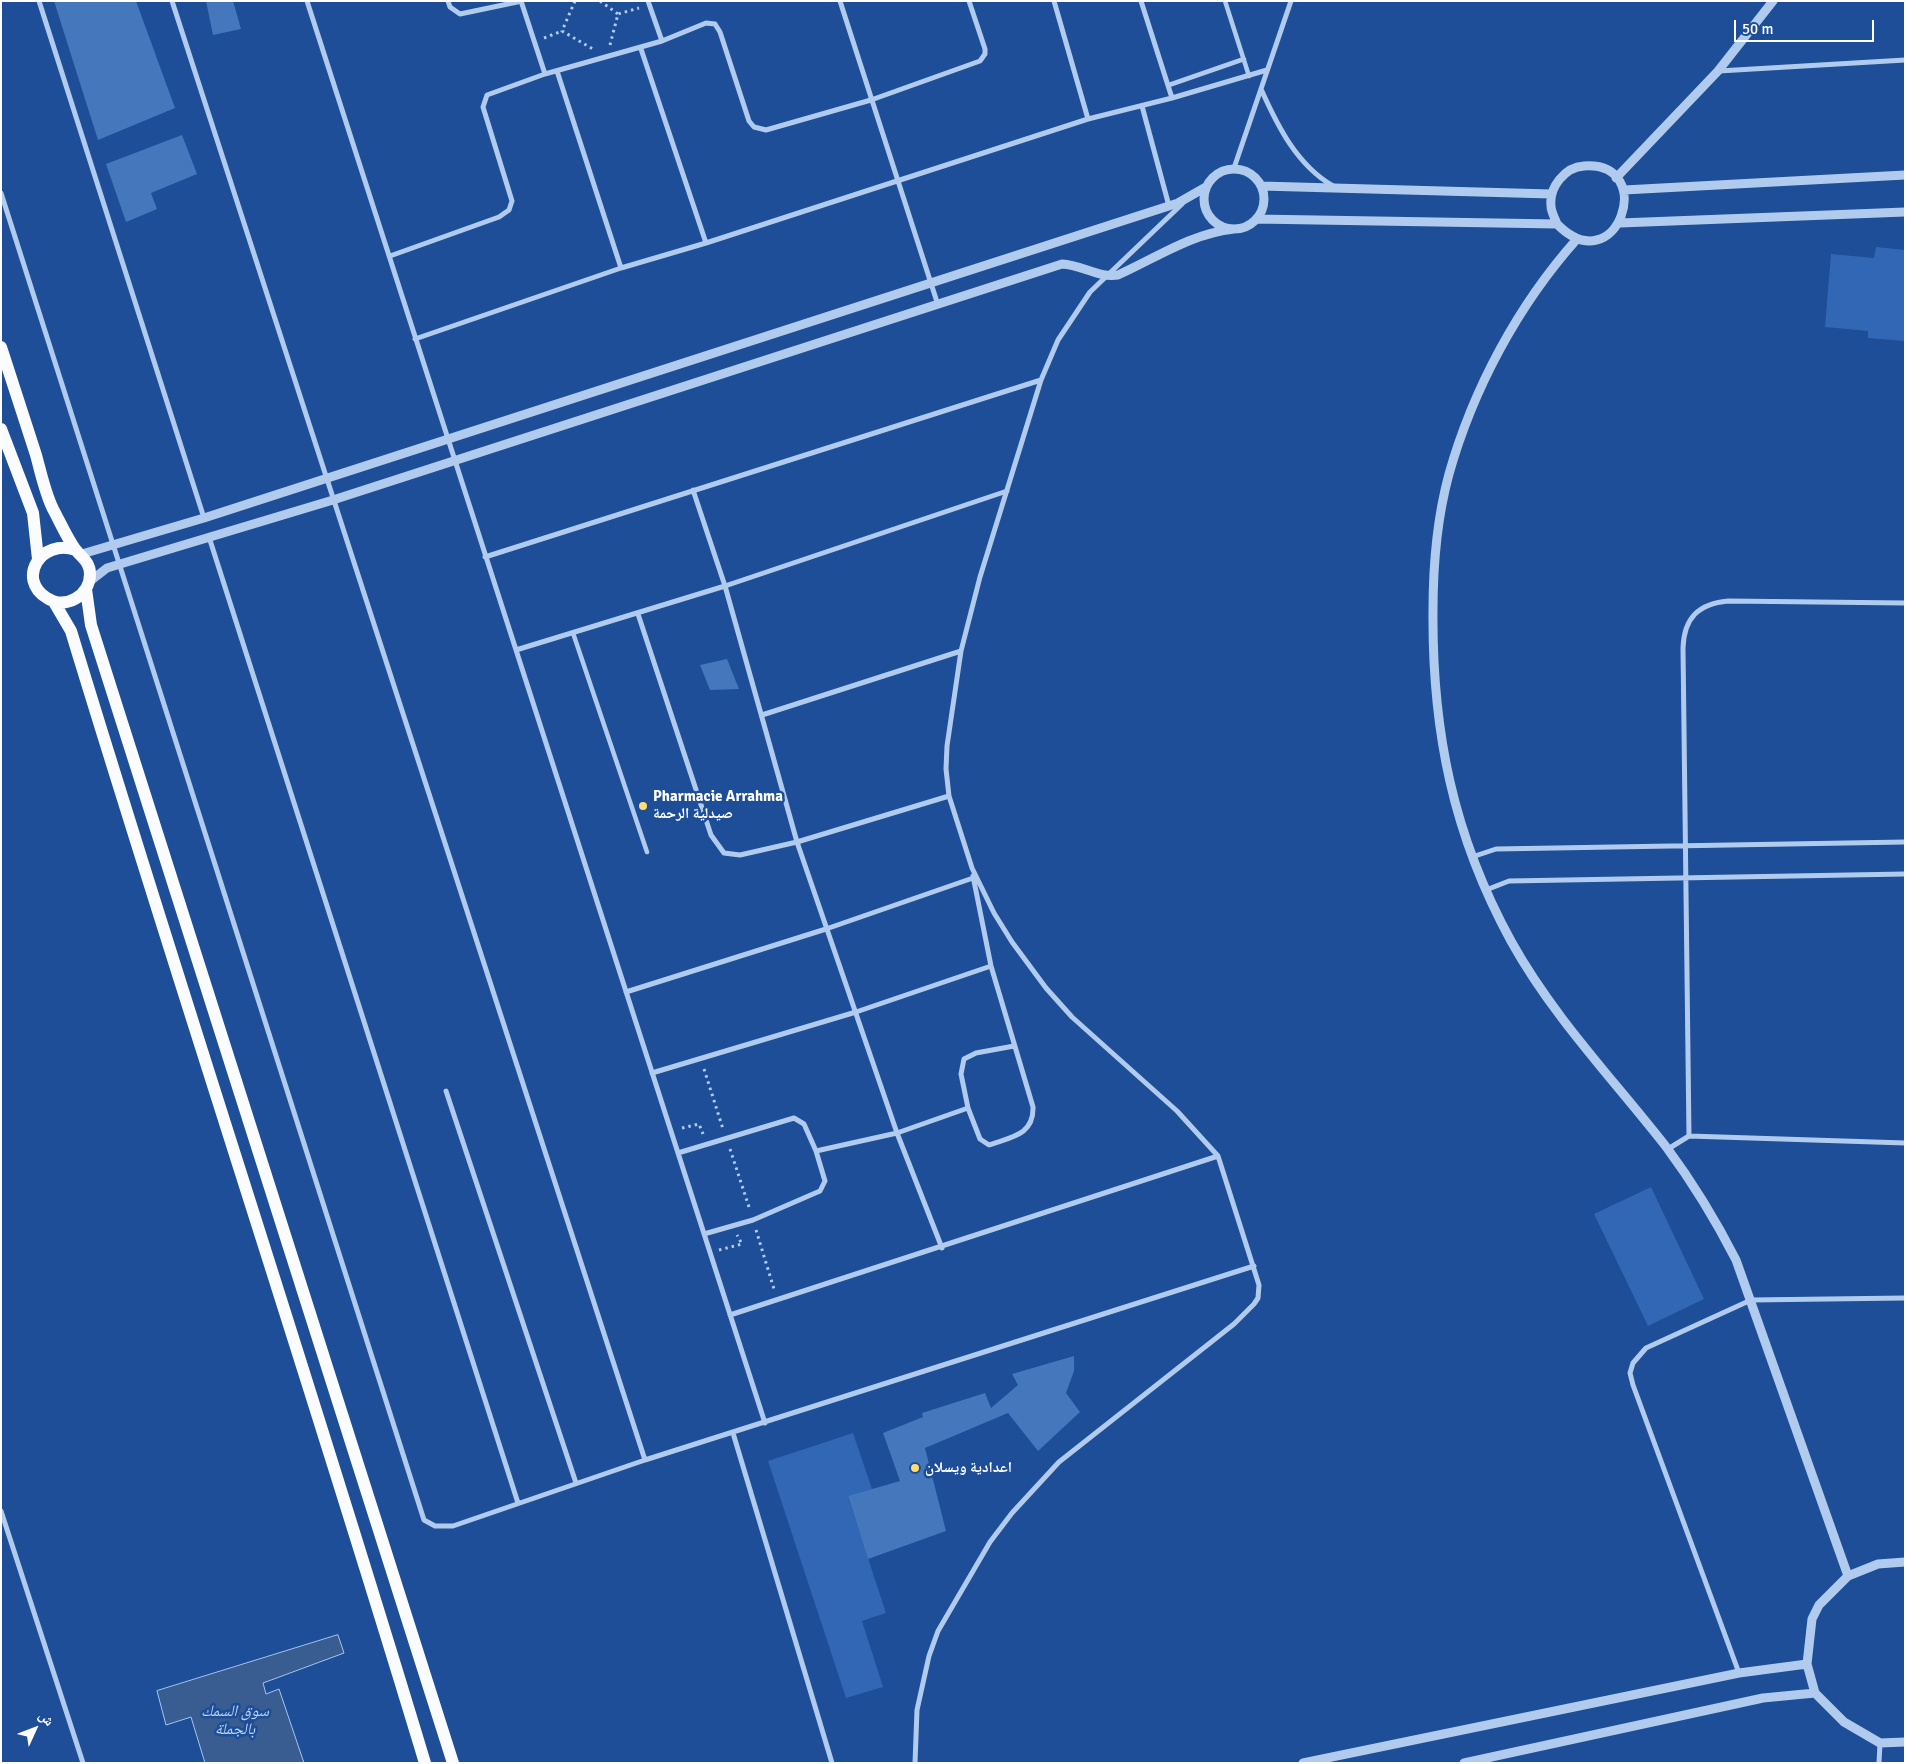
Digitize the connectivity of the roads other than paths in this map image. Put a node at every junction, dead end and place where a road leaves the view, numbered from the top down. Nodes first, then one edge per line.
1 (39, 1) edge
2 (172, 1) edge
3 (306, 1) edge
4 (448, 1) edge
5 (522, 1) edge
6 (840, 1) edge
7 (969, 1) edge
8 (1054, 1) edge
9 (1141, 1) edge
10 (1224, 1) edge
11 (1290, 1) edge
12 (1773, 1) edge
13 (648, 3) edge
14 (662, 41) junction
15 (641, 49) junction
16 (1244, 60) junction
17 (1905, 60) edge
18 (1267, 70) junction
19 (557, 71) junction
20 (1718, 71) junction
21 (545, 74) junction
22 (1249, 76) junction
23 (1169, 85) junction
24 (1261, 88) junction
25 (1172, 98) junction
26 (871, 100) junction
27 (1142, 106) junction
28 (1088, 119) junction
29 (1234, 168) junction
30 (1905, 175) edge
31 (1616, 178) junction
32 (898, 182) junction
33 (1261, 186) junction
34 (1206, 187) junction
35 (1338, 189) junction
36 (1624, 190) junction
37 (1, 192) edge
38 (1551, 194) junction
39 (1191, 195) junction
40 (1169, 206) junction
41 (1905, 212) edge
42 (1256, 219) junction
43 (1620, 223) junction
44 (1557, 224) junction
45 (1234, 229) junction
46 (1577, 239) junction
47 (706, 243) junction
48 (390, 256) junction
49 (621, 268) junction
50 (1105, 277) junction
51 (931, 283) junction
52 (938, 305) junction
53 (415, 339) junction
54 (1, 347) edge
55 (1041, 380) junction
56 (1, 429) edge
57 (447, 440) junction
58 (453, 461) junction
59 (326, 479) junction
60 (693, 490) junction
61 (1007, 491) junction
62 (333, 500) junction
63 (204, 518) junction
64 (210, 537) junction
65 (115, 545) junction
66 (79, 552) junction
67 (486, 557) junction
68 (38, 559) junction
69 (121, 564) junction
70 (88, 586) junction
71 (725, 586) junction
72 (54, 602) junction
73 (1905, 603) edge
74 (638, 614) junction
75 (573, 632) junction
76 (516, 650) junction
77 (961, 651) junction
78 (762, 715) junction
79 (949, 796) junction
80 (797, 842) junction
81 (1905, 842) edge
82 (1686, 846) junction
83 (647, 852) dead end
84 (1472, 857) junction
85 (972, 868) junction
86 (1905, 874) edge
87 (973, 878) junction
88 (1686, 878) junction
89 (1486, 890) junction
90 (826, 929) junction
91 (991, 966) junction
92 (626, 992) junction
93 (856, 1012) junction
94 (1014, 1046) junction
95 (652, 1072) junction
96 (446, 1090) dead end
97 (968, 1108) junction
98 (897, 1133) junction
99 (1689, 1136) junction
100 (1905, 1143) edge
101 (1668, 1149) junction
102 (816, 1151) junction
103 (678, 1152) junction
104 (1218, 1156) junction
105 (704, 1234) junction
106 (942, 1248) junction
107 (1254, 1266) junction
108 (1905, 1298) edge
109 (1751, 1300) junction
110 (730, 1315) junction
111 (765, 1423) junction
112 (733, 1433) junction
113 (645, 1460) junction
114 (576, 1483) junction
115 (518, 1504) junction
116 (1, 1511) edge
117 (1905, 1562) edge
118 (1848, 1576) junction
119 (1807, 1664) junction
120 (1739, 1673) junction
121 (1815, 1693) junction
122 (1905, 1742) edge
123 (1880, 1743) junction
124 (83, 1763) edge
125 (425, 1763) edge
126 (454, 1763) edge
127 (832, 1763) edge
128 (915, 1763) edge
129 (1304, 1763) edge
130 (1464, 1763) edge
131 (1879, 1763) edge

1 - 63 street
2 - 59 street
3 - 48 street
4 - 5 street
5 - 21 street
6 - 26 street
7 - 26 street
8 - 28 street
9 - 23 street
10 - 16 street
11 - 18 street
12 - 20 street
13 - 14 street
14 - 15 street
14 - 26 street
15 - 19 street
15 - 47 street
16 - 22 street
16 - 23 street
17 - 20 street
18 - 22 street
18 - 24 street
19 - 21 street
19 - 49 street
20 - 31 street
21 - 48 street
22 - 25 street
23 - 25 street
24 - 29 street
24 - 35 street
25 - 27 street
26 - 32 street
27 - 28 street
27 - 40 street
28 - 32 street
29 - 33 street
29 - 34 street
30 - 36 street
31 - 36 street
31 - 38 street
32 - 47 street
32 - 51 street
33 - 35 street
33 - 42 street
34 - 39 street
34 - 45 street
35 - 38 street
36 - 43 street
37 - 65 street
38 - 44 street
39 - 40 street
39 - 50 street
40 - 51 street
41 - 43 street
42 - 44 street
42 - 45 street
43 - 46 street
44 - 46 street
45 - 50 street
46 - 84 street
47 - 49 street
48 - 53 street
49 - 53 street
50 - 52 street
50 - 55 street
51 - 52 street
51 - 57 street
52 - 58 street
53 - 57 street
54 - 66 main road
55 - 60 street
55 - 61 street
56 - 68 main road
57 - 58 street
57 - 59 street
58 - 62 street
58 - 67 street
59 - 62 street
59 - 63 street
60 - 67 street
60 - 71 street
61 - 71 street
61 - 77 street
62 - 64 street
62 - 113 street
63 - 65 street
64 - 69 street
64 - 115 street
65 - 66 street
65 - 69 street
66 - 68 main road
66 - 70 main road
67 - 76 street
68 - 72 main road
69 - 70 street
69 - 115 street
70 - 72 main road
70 - 126 main road
71 - 74 street
71 - 78 street
72 - 125 main road
73 - 82 street
74 - 75 street
74 - 80 street
75 - 76 street
75 - 83 street
76 - 92 street
77 - 78 street
77 - 79 street
78 - 80 street
79 - 80 street
79 - 85 street
80 - 90 street
81 - 82 street
82 - 84 street
82 - 88 street
84 - 89 street
85 - 87 street
85 - 104 street
86 - 88 street
87 - 90 street
87 - 91 street
88 - 89 street
88 - 99 street
89 - 101 street
90 - 92 street
90 - 93 street
91 - 93 street
91 - 94 street
92 - 95 street
93 - 95 street
93 - 98 street
94 - 97 street
94 - 97 street
95 - 103 street
96 - 114 street
97 - 98 street
98 - 102 street
98 - 106 street
99 - 100 street
99 - 101 street
101 - 109 street
102 - 103 street
102 - 105 street
103 - 105 street
104 - 106 street
104 - 107 street
105 - 110 street
106 - 110 street
107 - 111 street
107 - 128 street
108 - 109 street
109 - 118 street
109 - 120 street
110 - 111 street
111 - 112 street
112 - 113 street
112 - 127 street
113 - 114 street
114 - 115 street
116 - 124 street
117 - 118 street
118 - 119 street
119 - 120 street
119 - 121 street
120 - 129 street
121 - 123 street
121 - 130 street
122 - 123 street
123 - 131 street

